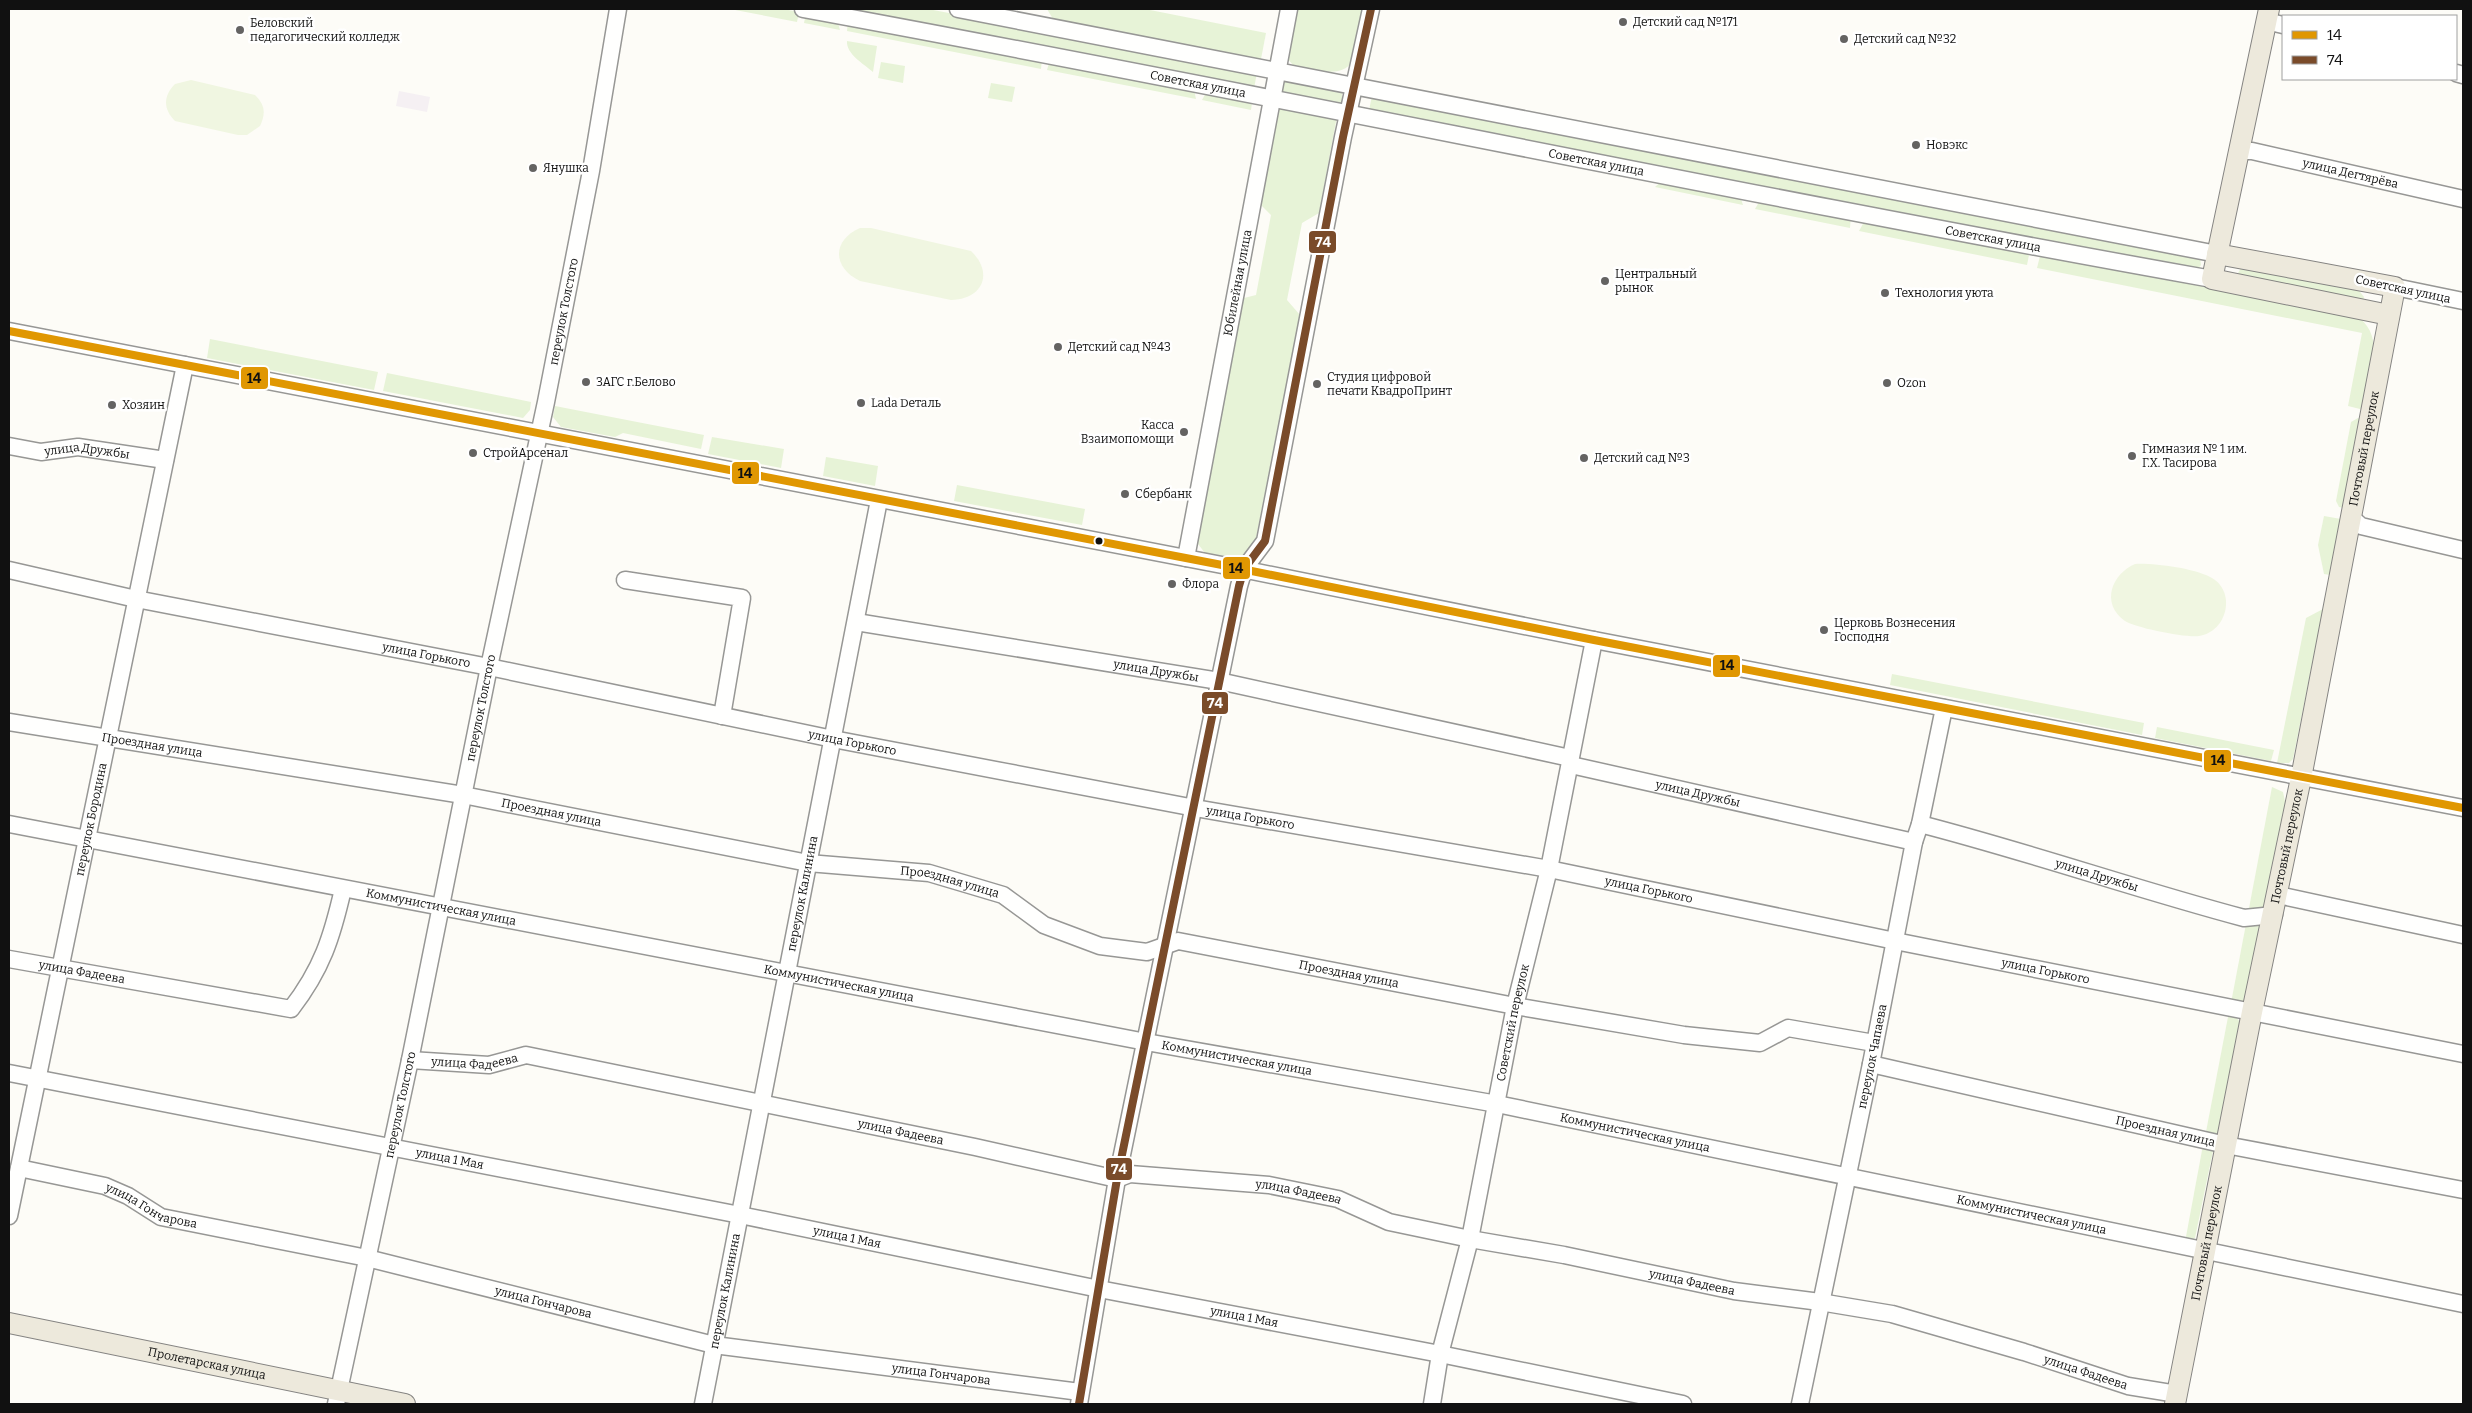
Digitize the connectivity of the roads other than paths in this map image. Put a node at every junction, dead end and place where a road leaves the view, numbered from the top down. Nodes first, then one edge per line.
1 (618, 9) edge
2 (803, 9) edge
3 (958, 9) edge
4 (1289, 9) edge
5 (1371, 9) edge
6 (2273, 18) edge
7 (1277, 71) junction
8 (1355, 84) junction
9 (1272, 97) junction
10 (1349, 113) junction
11 (2238, 151) junction
12 (2463, 199) edge
13 (2217, 254) junction
14 (2212, 279) junction
15 (2395, 287) junction
16 (2463, 301) edge
17 (2389, 315) junction
18 (9, 332) edge
19 (185, 365) junction
20 (537, 434) junction
21 (9, 446) edge
22 (165, 460) junction
23 (879, 500) junction
24 (2352, 518) junction
25 (2463, 550) edge
26 (1186, 558) junction
27 (1244, 569) junction
28 (9, 570) edge
29 (625, 580) dead end
30 (136, 599) junction
31 (856, 622) junction
32 (1594, 640) junction
33 (489, 667) junction
34 (1219, 681) junction
35 (1944, 708) junction
36 (722, 716) junction
37 (9, 722) edge
38 (107, 737) junction
39 (833, 739) junction
40 (1570, 762) junction
41 (2301, 778) junction
42 (463, 795) junction
43 (1195, 808) junction
44 (2463, 808) edge
45 (9, 824) edge
46 (1920, 824) junction
47 (87, 840) junction
48 (1914, 842) junction
49 (808, 863) junction
50 (1549, 869) junction
51 (343, 889) junction
52 (2278, 895) junction
53 (440, 907) junction
54 (2274, 915) junction
55 (2463, 935) edge
56 (1896, 941) junction
57 (1164, 947) junction
58 (9, 959) edge
59 (60, 968) junction
60 (788, 974) junction
61 (1515, 1006) junction
62 (2252, 1012) junction
63 (1146, 1042) junction
64 (1874, 1043) junction
65 (2463, 1054) edge
66 (410, 1060) junction
67 (1872, 1064) junction
68 (9, 1073) edge
69 (37, 1079) junction
70 (762, 1104) junction
71 (1497, 1104) junction
72 (2226, 1145) junction
73 (390, 1148) junction
74 (1847, 1175) junction
75 (14, 1178) edge
76 (1117, 1179) junction
77 (2463, 1190) edge
78 (740, 1215) junction
79 (9, 1216) edge
80 (1470, 1239) junction
81 (2205, 1251) junction
82 (367, 1258) junction
83 (1099, 1289) junction
84 (1820, 1302) junction
85 (2463, 1304) edge
86 (9, 1324) edge
87 (714, 1345) junction
88 (1440, 1354) junction
89 (337, 1397) edge
90 (1080, 1398) edge
91 (2176, 1399) edge
92 (405, 1404) edge
93 (703, 1404) edge
94 (1432, 1404) edge
95 (1683, 1404) edge
96 (1800, 1404) edge

1 - 20 street, переулок Толстого
2 - 9 street, Советская улица
3 - 7 street, Советская улица
4 - 7 street, Юбилейная улица
5 - 8 street
6 - 11 main road
7 - 8 street, Советская улица
7 - 9 street, Юбилейная улица
8 - 10 street
8 - 13 street, Советская улица
9 - 10 street, Советская улица
9 - 26 street, Юбилейная улица
10 - 14 street, Советская улица
10 - 27 street
11 - 12 street, улица Дегтярёва
11 - 13 main road
13 - 14 main road
13 - 15 main road, Советская улица
14 - 17 main road, Советская улица
15 - 16 street, Советская улица
15 - 17 main road, Почтовый переулок
17 - 24 main road, Почтовый переулок
18 - 19 street
19 - 20 street
19 - 22 street, переулок Бородина
20 - 23 street
20 - 33 street, переулок Толстого
21 - 22 street, улица Дружбы
22 - 30 street, переулок Бородина
23 - 26 street
23 - 31 street, переулок Калинина
24 - 25 street
24 - 41 main road, Почтовый переулок
26 - 27 street
27 - 32 street
27 - 34 street
28 - 30 street, улица Горького
29 - 36 street
30 - 33 street, улица Горького
30 - 38 street, переулок Бородина
31 - 34 street, улица Дружбы
31 - 39 street, переулок Калинина
32 - 35 street
32 - 40 street, Советский переулок
33 - 36 street, улица Горького
33 - 42 street, переулок Толстого
34 - 40 street, улица Дружбы
34 - 43 street
35 - 41 street
35 - 46 street, переулок Чапаева
36 - 39 street, улица Горького
37 - 38 street, Проездная улица
38 - 42 street, Проездная улица
38 - 47 street, переулок Бородина
39 - 43 street, улица Горького
39 - 49 street, переулок Калинина
40 - 48 street, улица Дружбы
40 - 50 street, Советский переулок
41 - 44 street
41 - 52 main road, Почтовый переулок
42 - 49 street, Проездная улица
42 - 53 street, переулок Толстого
43 - 50 street, улица Горького
43 - 57 street
45 - 47 street, Коммунистическая улица
46 - 48 street, переулок Чапаева
46 - 54 street, улица Дружбы
47 - 51 street, Коммунистическая улица
47 - 59 street, переулок Бородина
48 - 56 street, переулок Чапаева
49 - 57 street, Проездная улица
49 - 60 street, переулок Калинина
50 - 56 street, улица Горького
50 - 61 street, Советский переулок
51 - 53 street, Коммунистическая улица
51 - 59 street, улица Фадеева
52 - 54 main road, Почтовый переулок
52 - 55 street
53 - 60 street, Коммунистическая улица
53 - 66 street, переулок Толстого
54 - 62 main road, Почтовый переулок
56 - 62 street, улица Горького
56 - 64 street, переулок Чапаева
57 - 61 street, Проездная улица
57 - 63 street
58 - 59 street, улица Фадеева
59 - 69 street, переулок Бородина
60 - 63 street, Коммунистическая улица
60 - 70 street, переулок Калинина
61 - 64 street, Проездная улица
61 - 71 street, Советский переулок
62 - 65 street, улица Горького
62 - 72 main road, Почтовый переулок
63 - 71 street, Коммунистическая улица
63 - 76 street
64 - 67 street, переулок Чапаева
66 - 70 street, улица Фадеева
66 - 73 street, переулок Толстого
67 - 72 street, Проездная улица
67 - 74 street, переулок Чапаева
68 - 69 street, улица 1 Мая
69 - 73 street, улица 1 Мая
69 - 75 street, переулок Бородина
70 - 76 street, улица Фадеева
70 - 78 street, переулок Калинина
71 - 74 street, Коммунистическая улица
71 - 80 street, Советский переулок
72 - 77 street, Проездная улица
72 - 81 main road, Почтовый переулок
73 - 78 street, улица 1 Мая
73 - 82 street, переулок Толстого
74 - 81 street, Коммунистическая улица
74 - 84 street, переулок Чапаева
75 - 79 street, переулок Бородина
75 - 82 street, улица Гончарова
76 - 80 street, улица Фадеева
76 - 83 street
78 - 83 street, улица 1 Мая
78 - 87 street, переулок Калинина
80 - 84 street, улица Фадеева
80 - 88 street, Советский переулок
81 - 85 street, Коммунистическая улица
81 - 91 main road, Почтовый переулок
82 - 87 street, улица Гончарова
82 - 89 street, переулок Толстого
83 - 88 street, улица 1 Мая
83 - 90 street
84 - 91 street, улица Фадеева
84 - 96 street, переулок Чапаева
86 - 89 main road, Пролетарская улица
87 - 90 street, улица Гончарова
87 - 93 street, переулок Калинина
88 - 94 street, Советский переулок
88 - 95 street, улица 1 Мая
89 - 92 main road, Пролетарская улица

